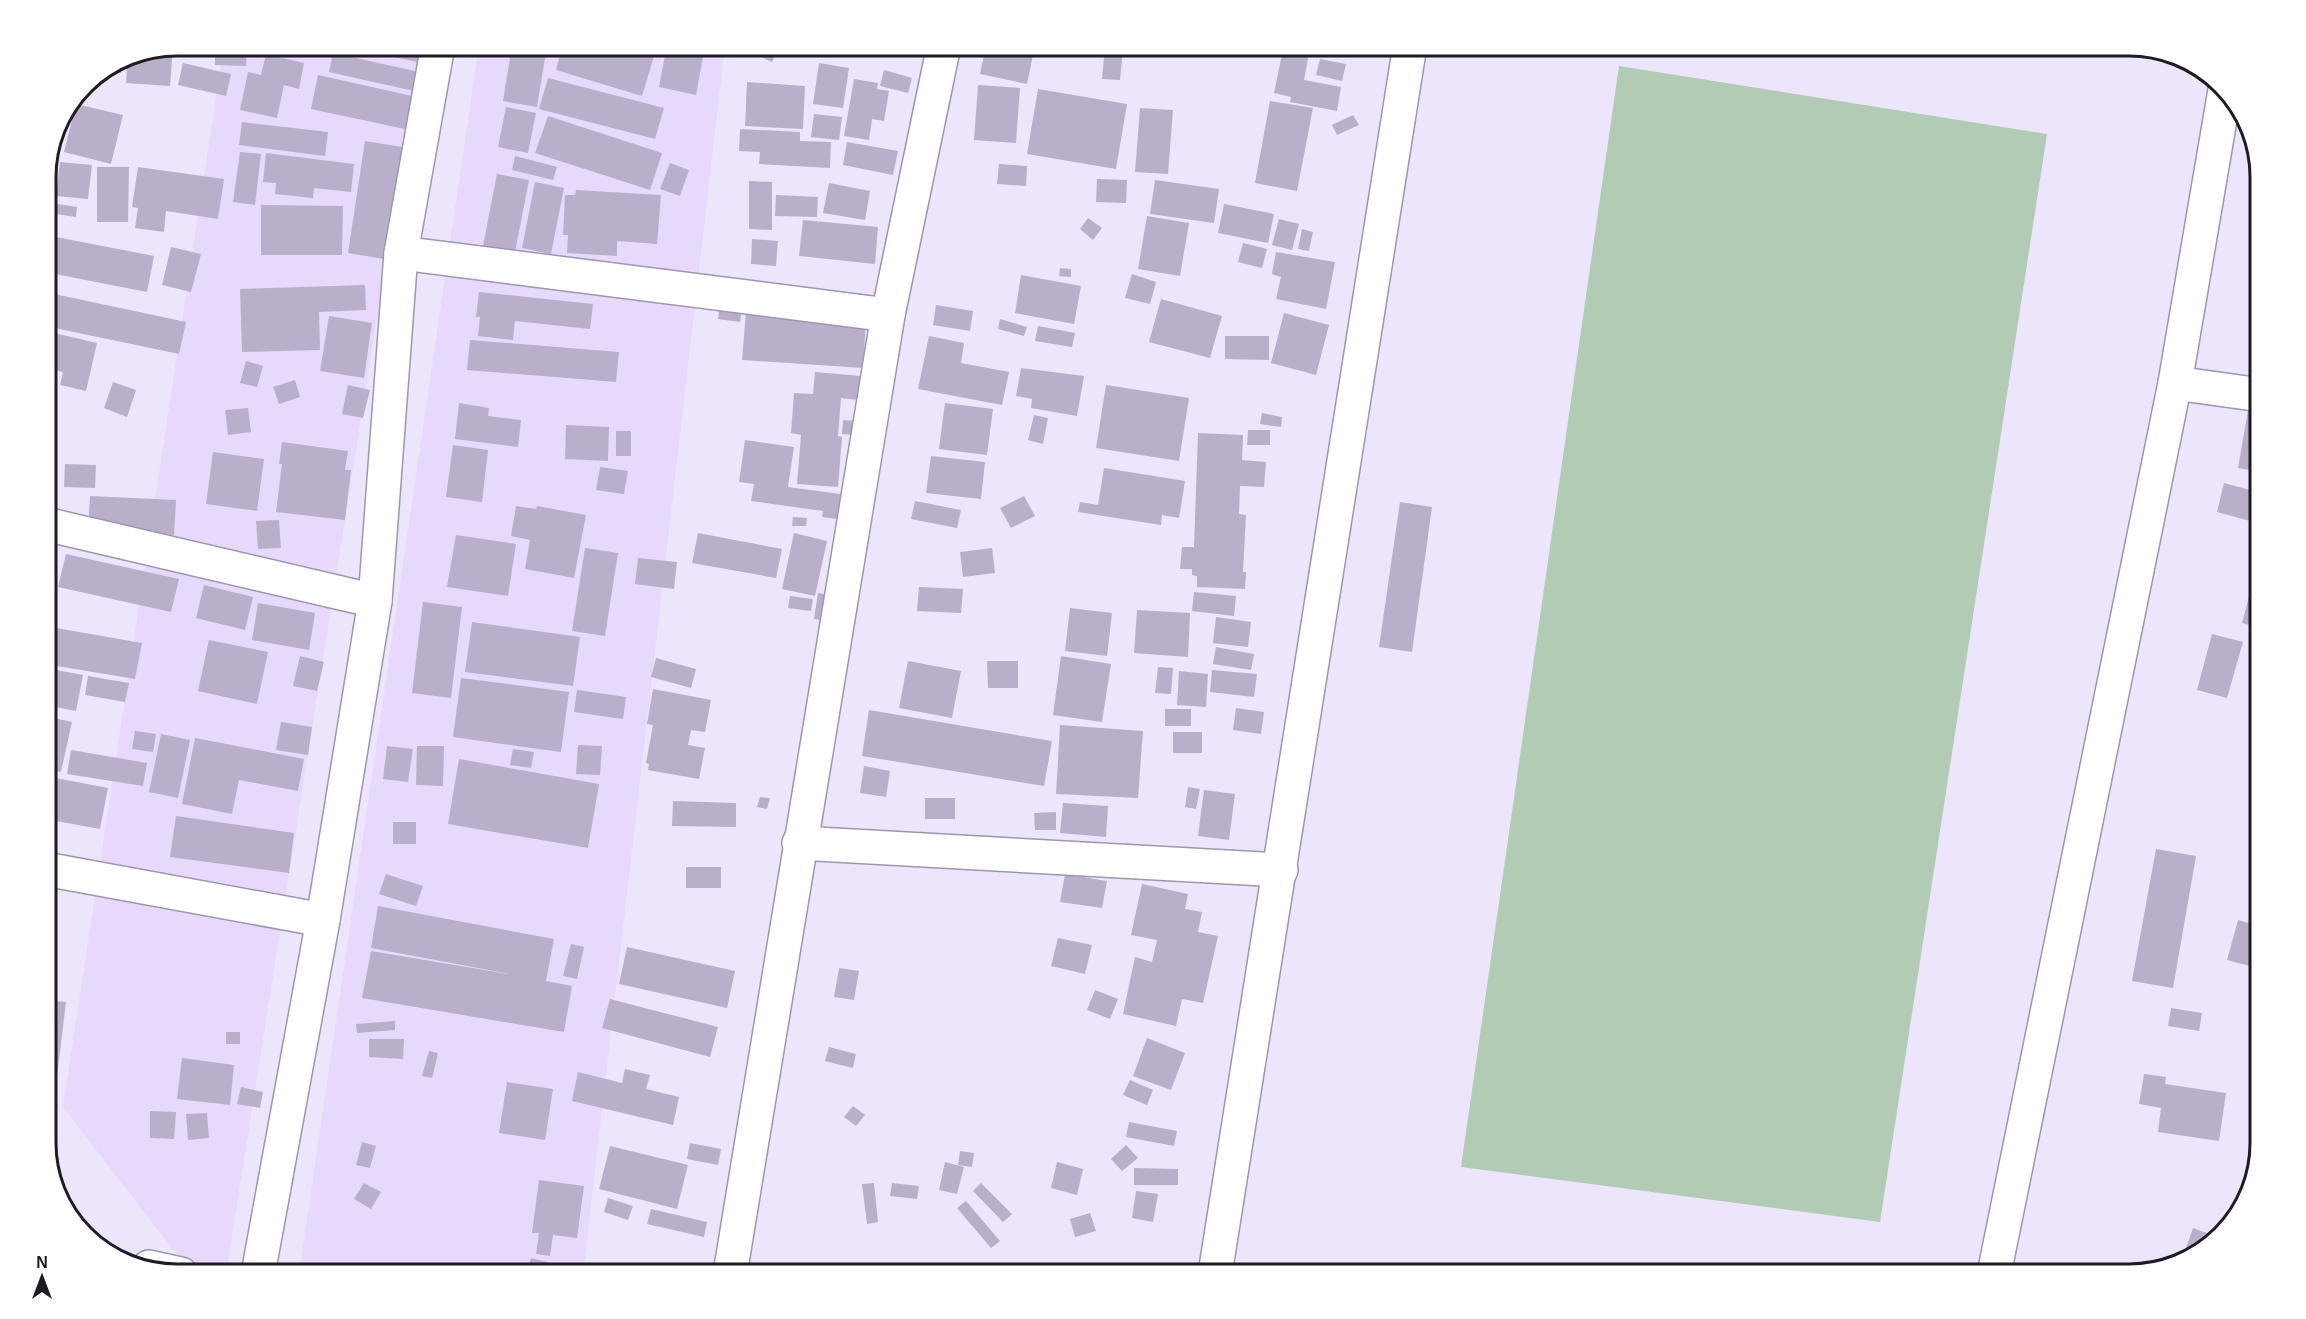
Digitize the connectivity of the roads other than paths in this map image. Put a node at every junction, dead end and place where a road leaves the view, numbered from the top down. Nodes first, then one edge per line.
1 (436, 56) edge
2 (942, 56) edge
3 (1408, 56) edge
4 (2223, 100) edge
5 (401, 254) junction
6 (888, 315) junction
7 (2175, 383) junction
8 (2250, 393) edge
9 (56, 527) edge
10 (375, 601) junction
11 (799, 843) junction
12 (1281, 870) junction
13 (56, 871) edge
14 (323, 920) junction
15 (260, 1264) edge
16 (732, 1264) edge
17 (1217, 1264) edge
18 (1996, 1264) edge

1 - 5 street
2 - 6 street
3 - 12 street
4 - 7 street
5 - 6 street
5 - 10 street
6 - 11 street
7 - 8 street
7 - 18 street
9 - 10 street
10 - 14 street
11 - 12 street
11 - 16 street
12 - 17 street
13 - 14 street
14 - 15 street

